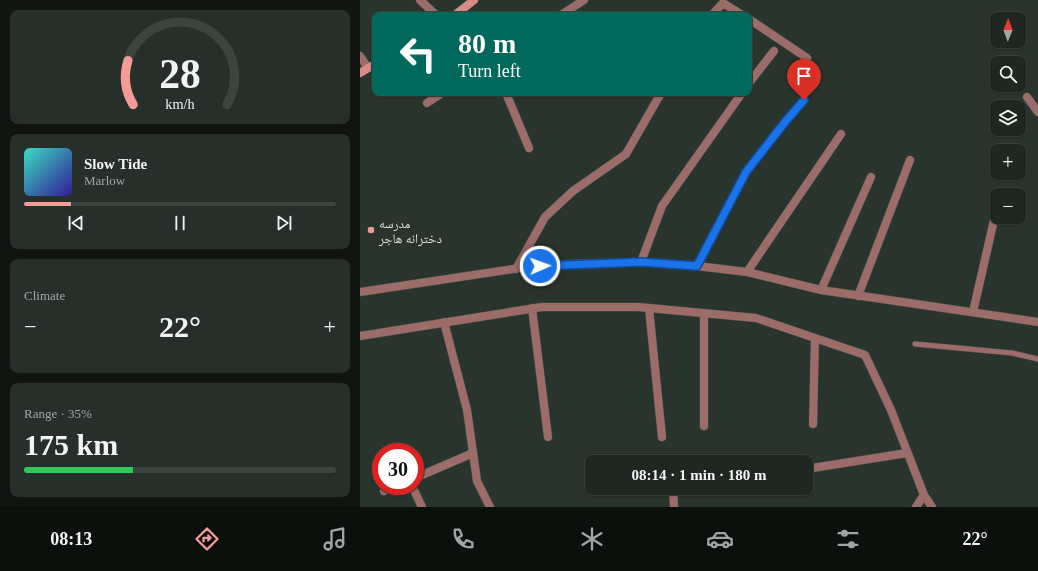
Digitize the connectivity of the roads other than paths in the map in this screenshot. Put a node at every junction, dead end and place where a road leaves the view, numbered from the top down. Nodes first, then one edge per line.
1 (420, 0) edge
2 (474, 0) edge
3 (584, 0) edge
4 (433, 12) edge
5 (459, 12) edge
6 (566, 12) edge
7 (715, 12) edge
8 (738, 12) edge
9 (752, 21) edge
10 (774, 50) dead end
11 (360, 56) edge
12 (807, 58) dead end
13 (371, 66) edge
14 (360, 73) edge
15 (752, 79) edge
16 (438, 96) edge
17 (507, 96) edge
18 (659, 96) edge
19 (740, 96) edge
20 (1027, 97) dead end
21 (804, 100) dead end
22 (427, 103) dead end
23 (1038, 112) edge
24 (841, 134) dead end
25 (529, 148) dead end
26 (910, 160) dead end
27 (871, 177) dead end
28 (993, 224) edge
29 (641, 262) junction
30 (697, 266) junction
31 (516, 269) junction
32 (747, 272) junction
33 (822, 290) junction
34 (360, 292) edge
35 (858, 296) junction
36 (532, 308) junction
37 (649, 308) junction
38 (973, 312) junction
39 (704, 313) junction
40 (444, 322) junction
41 (1038, 322) edge
42 (360, 336) edge
43 (815, 338) junction
44 (915, 344) dead end
45 (1038, 359) edge
46 (813, 424) dead end
47 (704, 426) dead end
48 (548, 437) dead end
49 (662, 437) dead end
50 (473, 453) junction
51 (907, 453) junction
52 (813, 468) edge
53 (424, 474) edge
54 (416, 495) edge
55 (673, 495) edge
56 (924, 495) junction
57 (422, 507) edge
58 (490, 507) edge
59 (674, 507) edge
60 (916, 507) edge
61 (932, 507) edge

1 - 4 street
2 - 5 street
3 - 6 street
7 - 8 street
9 - 12 street
10 - 15 street
11 - 13 street
13 - 14 street
16 - 22 street
17 - 25 street
18 - 31 street
19 - 29 street
20 - 23 street
21 - 30 street
24 - 32 street
26 - 35 street
27 - 33 street
28 - 38 street
29 - 30 street
29 - 31 street
30 - 32 street
31 - 34 street
32 - 33 street
33 - 35 street
35 - 38 street
36 - 37 street
36 - 40 street
36 - 48 street
37 - 39 street
37 - 49 street
38 - 41 street
39 - 43 street
39 - 47 street
40 - 42 street
40 - 50 street
43 - 46 street
43 - 51 street
44 - 45 lane
50 - 53 street
50 - 58 street
51 - 52 street
51 - 56 street
54 - 57 street
55 - 59 street
56 - 60 street
56 - 61 street

